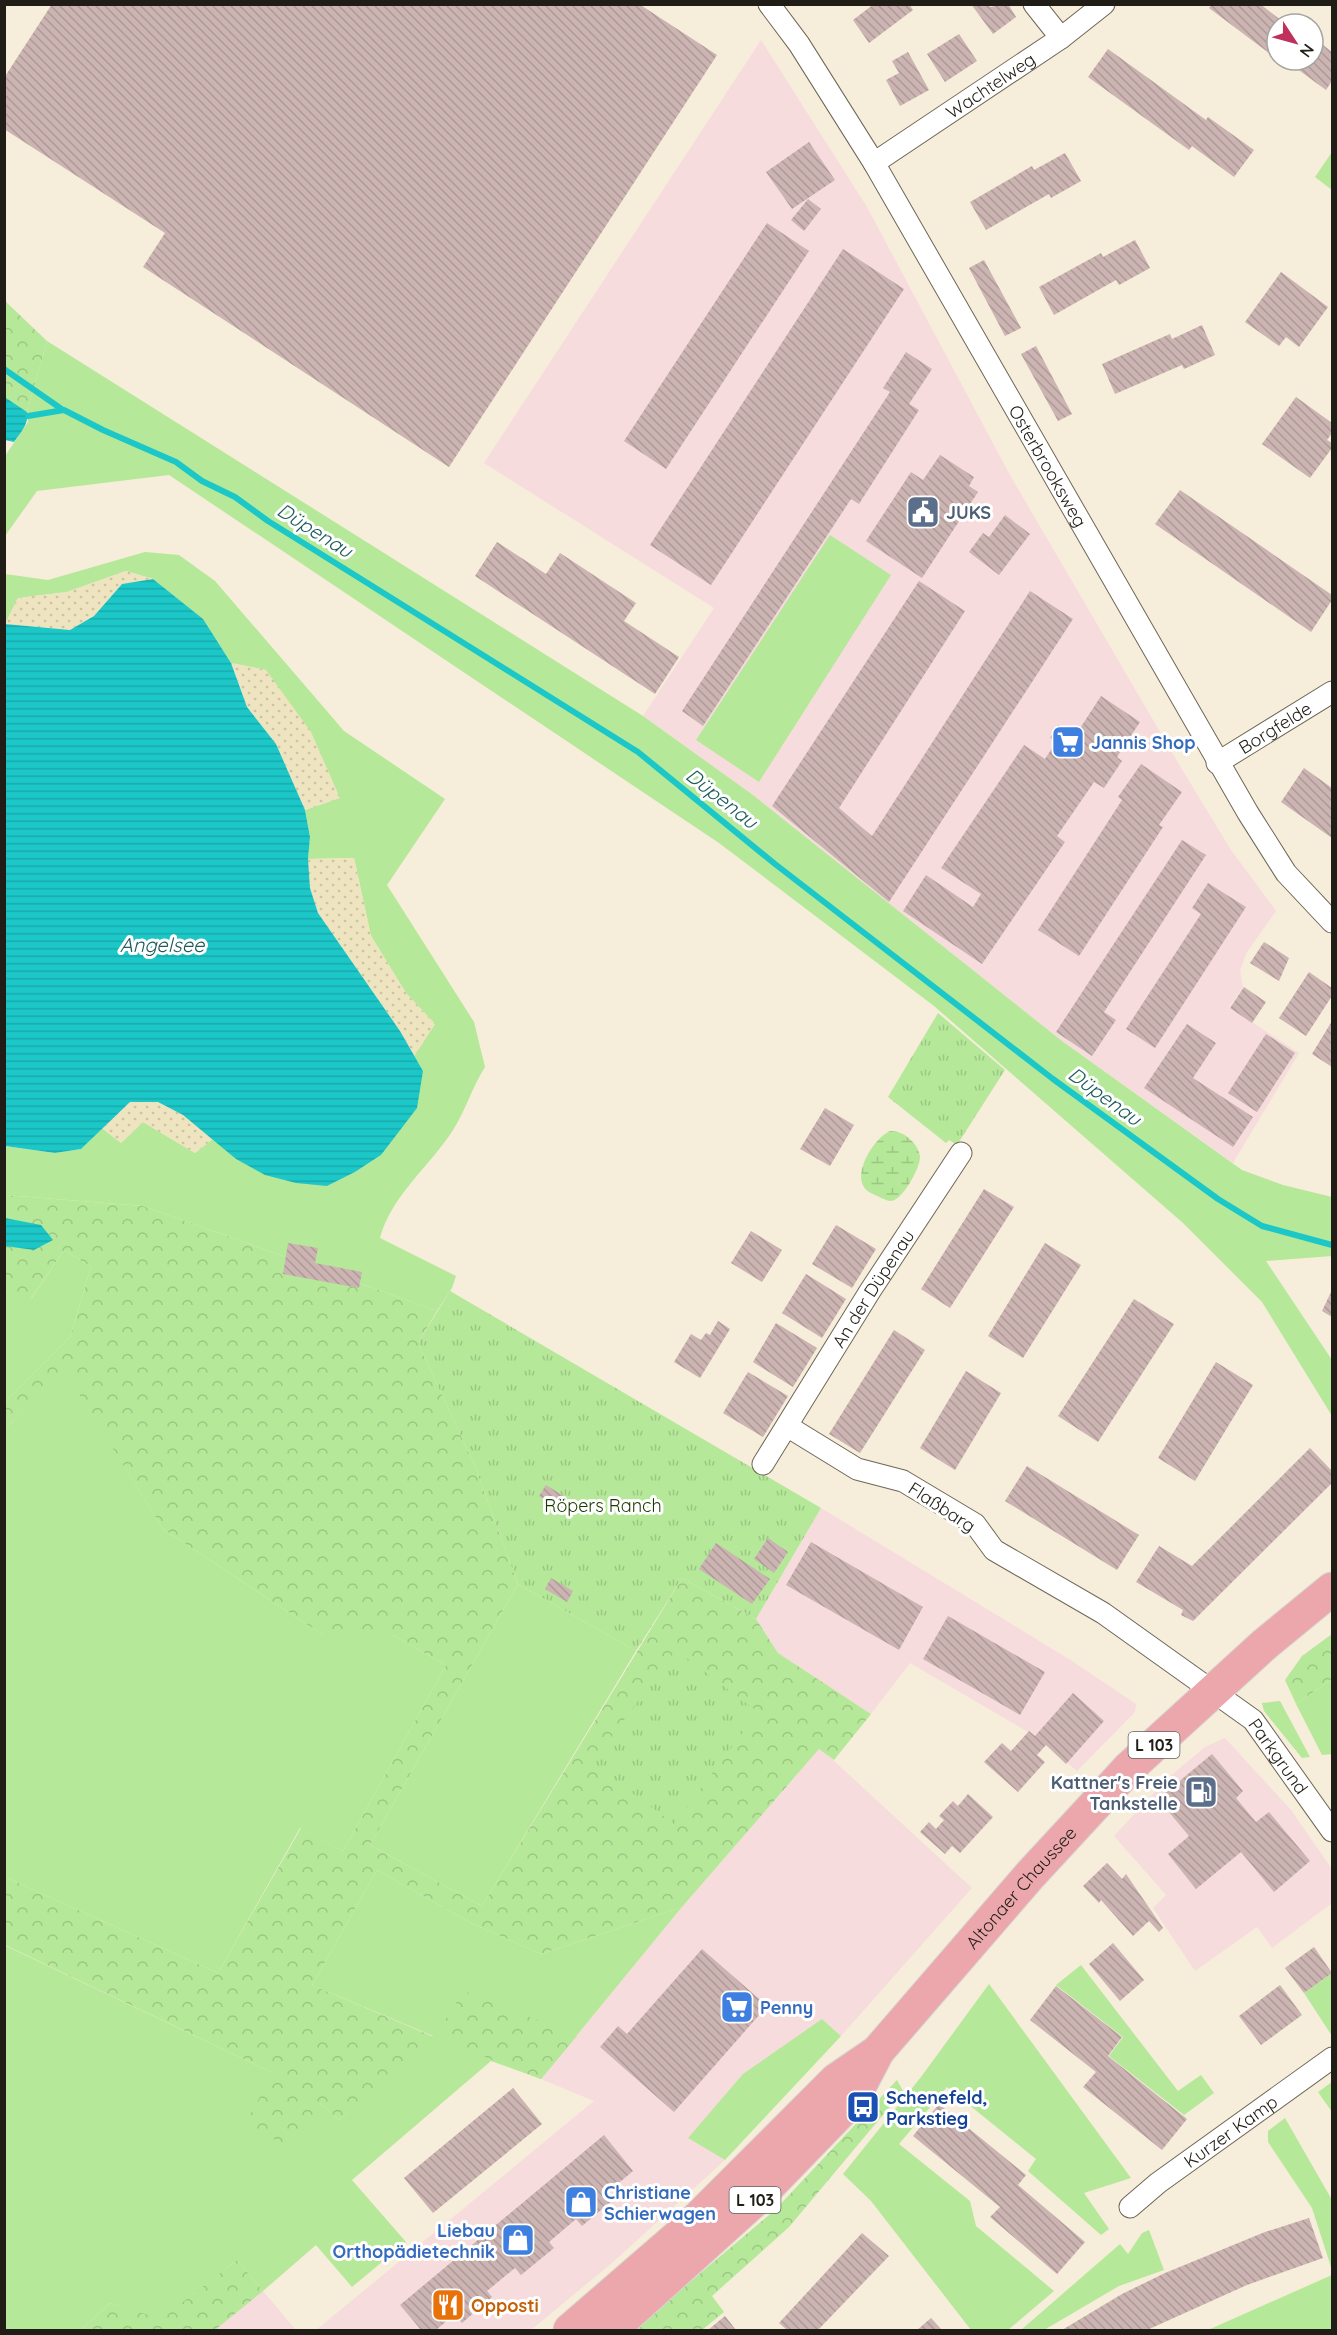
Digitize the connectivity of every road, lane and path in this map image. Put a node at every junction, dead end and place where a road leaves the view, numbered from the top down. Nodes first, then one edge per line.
1 (770, 4) edge
2 (1034, 4) edge
3 (1104, 4) edge
4 (1061, 38) junction
5 (874, 163) junction
6 (1332, 693) edge
7 (1217, 763) junction
8 (1332, 922) edge
9 (961, 1153) dead end
10 (787, 1426) junction
11 (763, 1464) dead end
12 (1332, 1589) edge
13 (1213, 1690) junction
14 (1332, 1832) edge
15 (878, 2051) junction
16 (1332, 2058) edge
17 (1130, 2207) dead end
18 (570, 2331) edge
19 (611, 2331) edge

1 - 5 street, Osterbrooksweg
2 - 4 street
3 - 4 street, Wachtelweg
4 - 5 street, Wachtelweg
5 - 7 street, Osterbrooksweg
6 - 7 street, Borgfelde
7 - 8 street, Osterbrooksweg
9 - 10 street, An der Düpenau
10 - 11 street
10 - 13 street, Flaßbarg
12 - 13 main road, Altonaer Chaussee / L 103
13 - 14 street, Parkgrund
13 - 15 main road, Altonaer Chaussee / L 103
15 - 18 main road, Altonaer Chaussee / L 103
15 - 19 main road, Altonaer Chaussee / L 103
16 - 17 street, Kurzer Kamp

